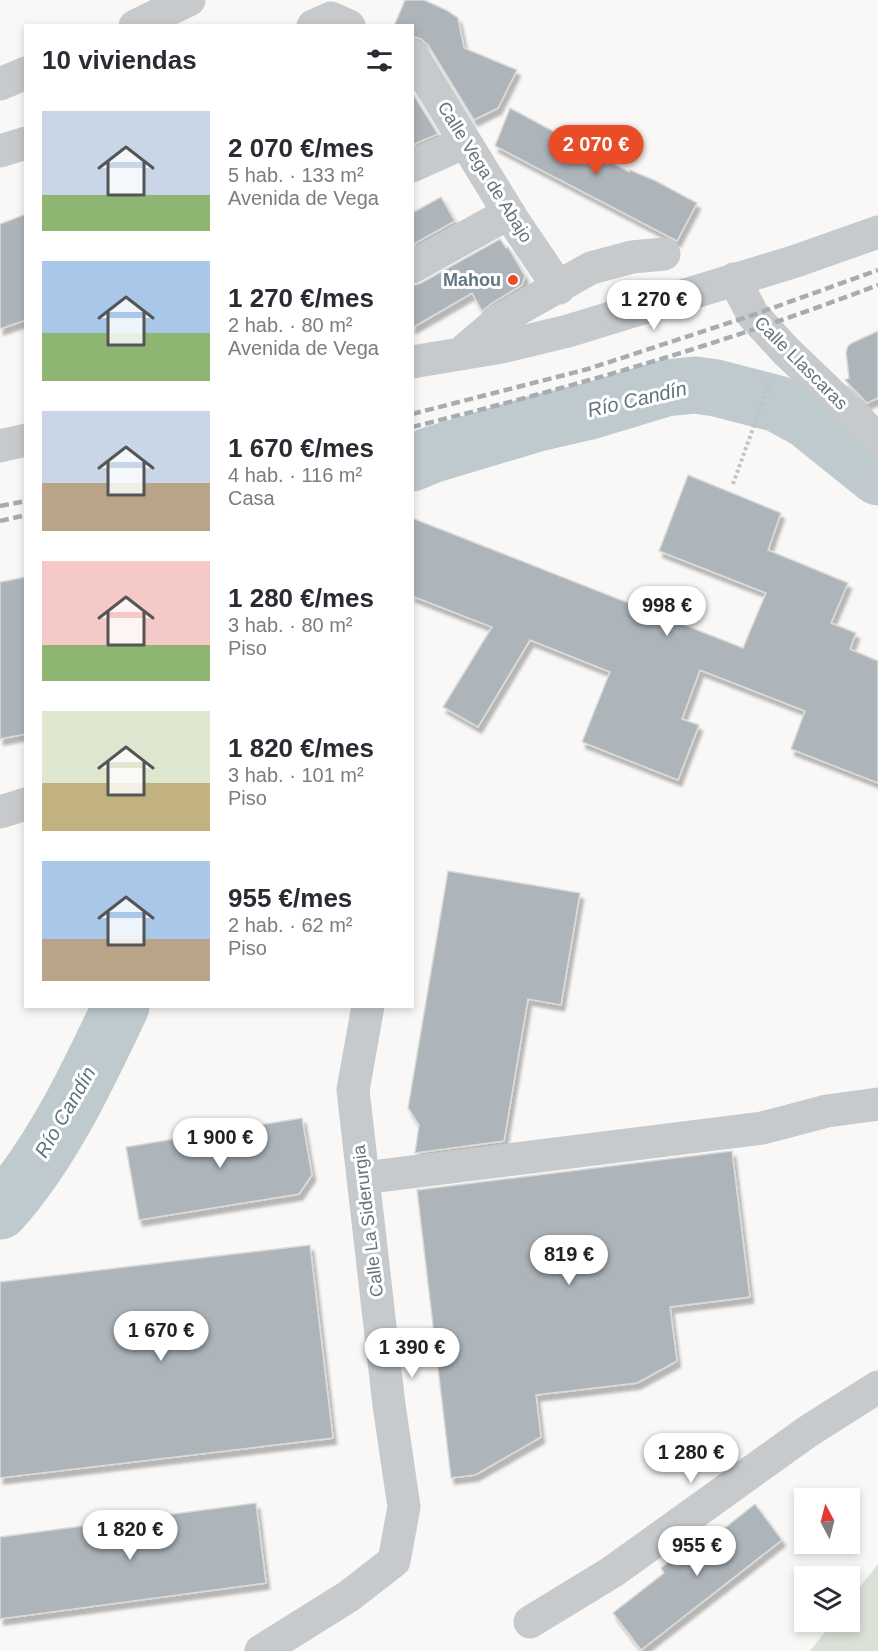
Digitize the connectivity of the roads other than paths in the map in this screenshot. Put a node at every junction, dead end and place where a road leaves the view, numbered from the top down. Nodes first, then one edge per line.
1 (189, 0) edge
2 (139, 24) edge
3 (318, 24) edge
4 (344, 24) edge
5 (414, 58) edge
6 (24, 75) edge
7 (0, 84) edge
8 (465, 142) junction
9 (24, 144) edge
10 (0, 152) edge
11 (414, 165) edge
12 (509, 213) junction
13 (878, 232) edge
14 (664, 254) dead end
15 (414, 266) edge
16 (734, 279) junction
17 (559, 288) junction
18 (460, 354) junction
19 (414, 363) edge
20 (878, 439) edge
21 (24, 440) edge
22 (0, 446) edge
23 (24, 805) edge
24 (0, 812) edge
25 (368, 1008) edge
26 (878, 1104) edge
27 (363, 1178) junction
28 (878, 1387) edge
29 (530, 1622) dead end
30 (261, 1651) edge

1 - 2 street
3 - 4 street
5 - 8 street, Calle Vega de Abajo
6 - 7 street
8 - 11 street
8 - 12 street, Calle Vega de Abajo
9 - 10 street
12 - 15 street
12 - 17 street, Calle Vega de Abajo
13 - 16 street
14 - 17 street
16 - 18 street
16 - 20 street, Calle Llascaras
17 - 18 street
18 - 19 street
21 - 22 street
23 - 24 street
25 - 27 street, Calle La Siderurgia
26 - 27 street
27 - 30 street, Calle La Siderurgia
28 - 29 street

